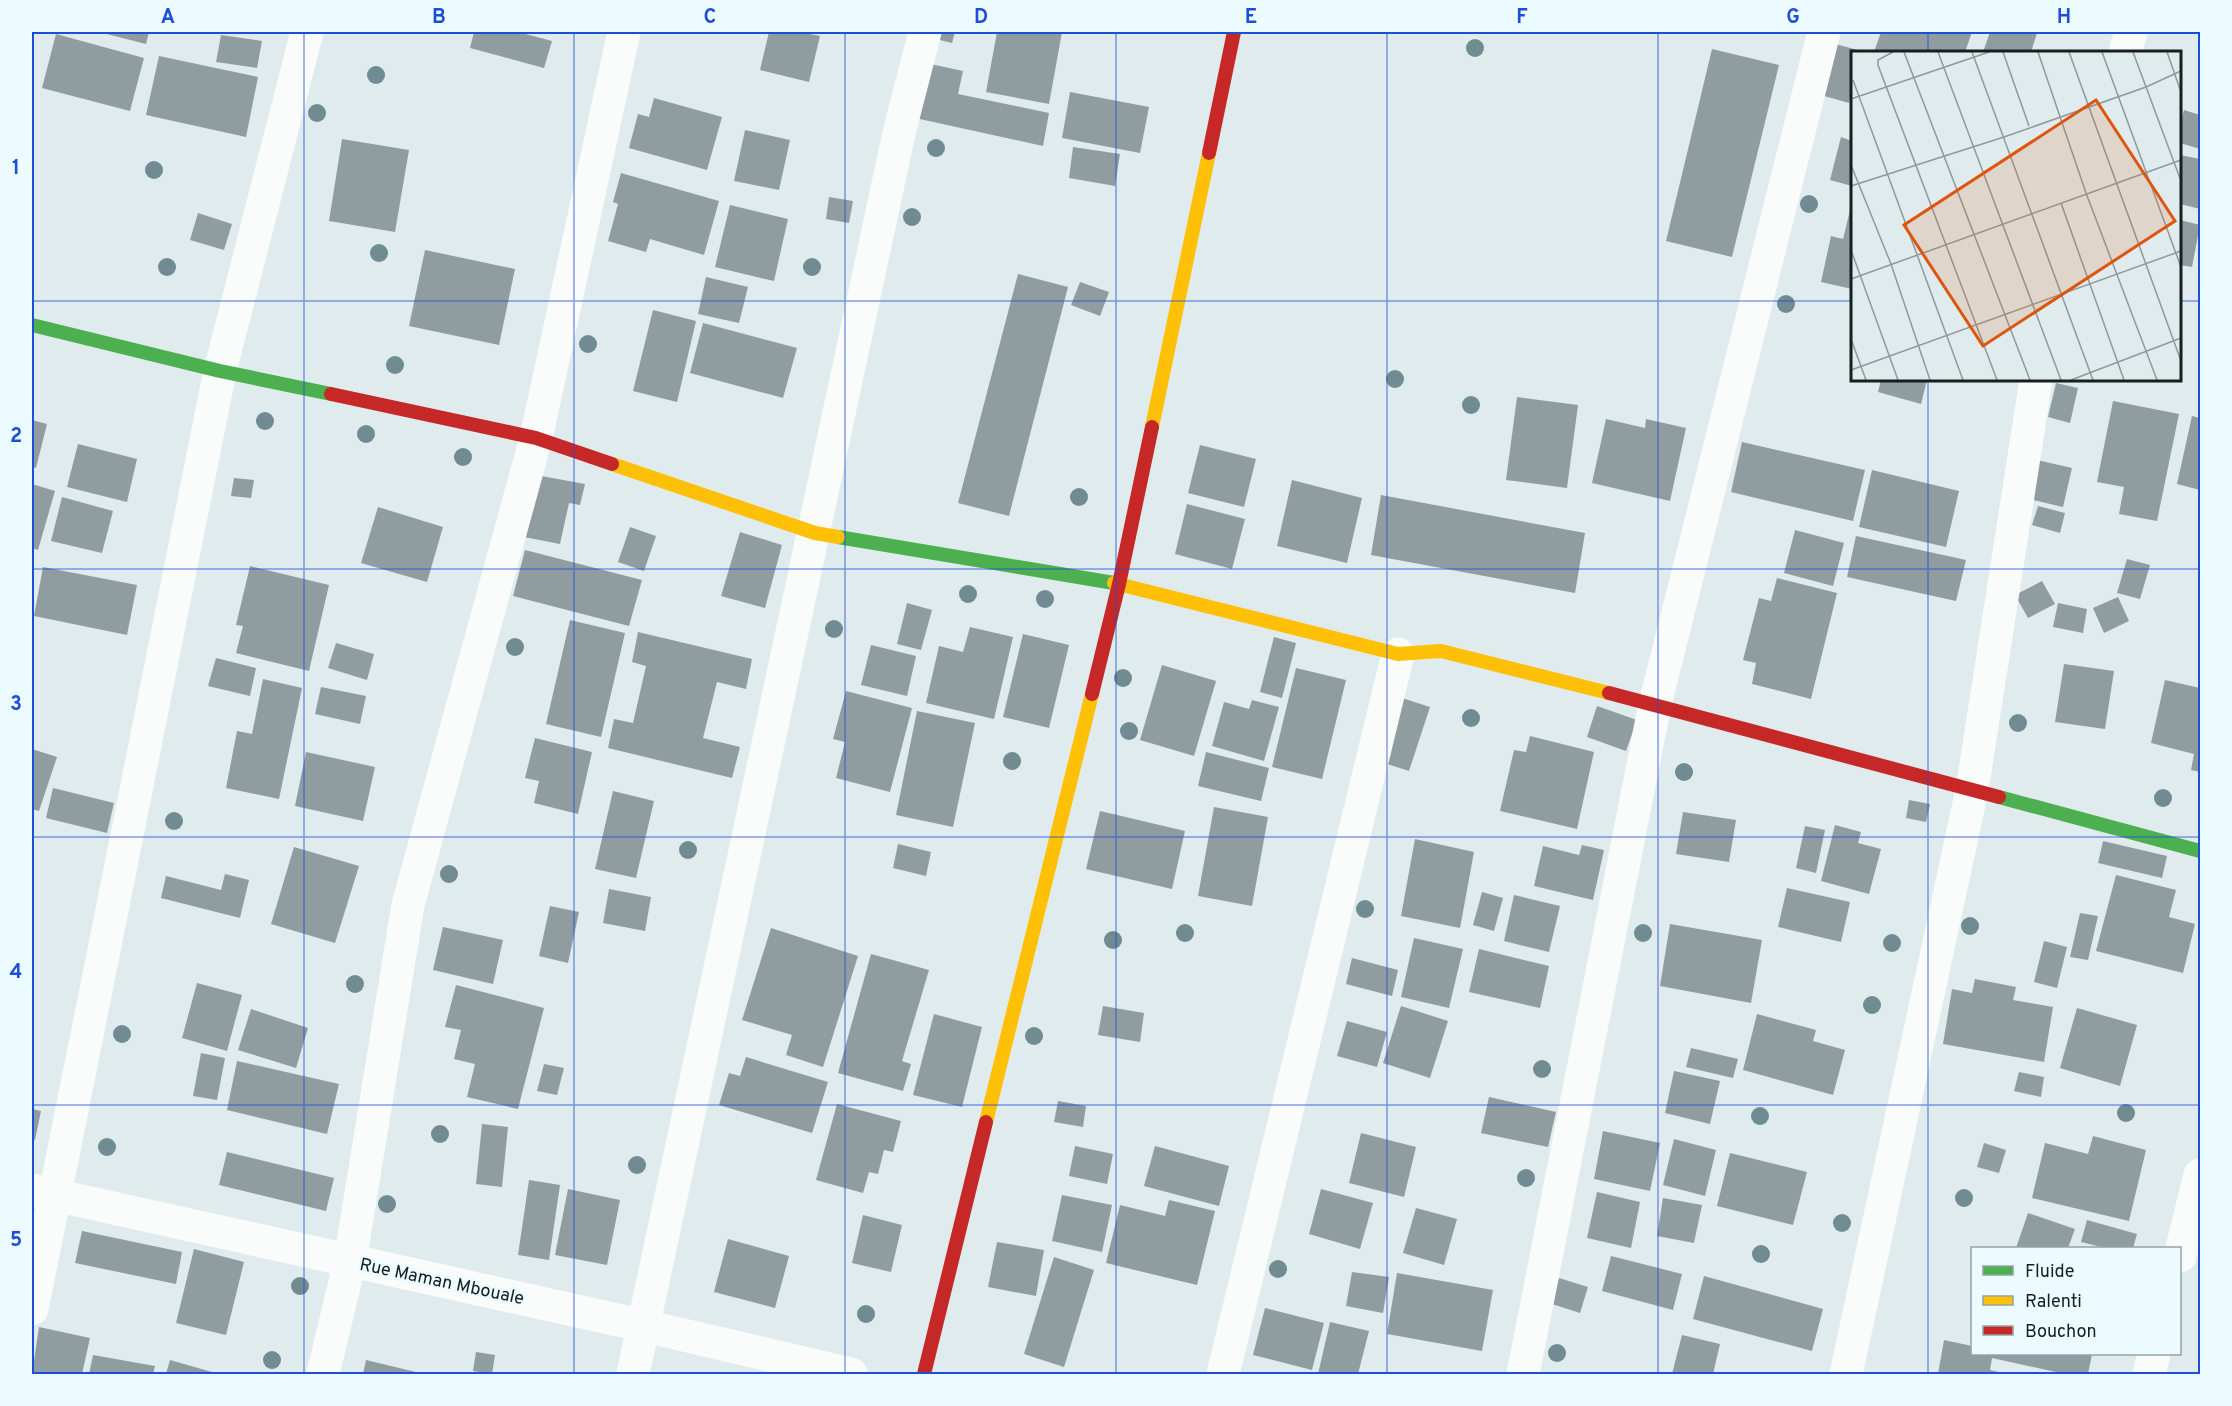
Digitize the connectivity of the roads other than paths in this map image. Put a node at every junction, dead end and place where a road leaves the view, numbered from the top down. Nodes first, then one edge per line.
1 (307, 32) edge
2 (624, 32) edge
3 (925, 32) edge
4 (1234, 32) edge
5 (1824, 32) edge
6 (2130, 32) edge
7 (2125, 51) edge
8 (32, 325) edge
9 (220, 371) junction
10 (2036, 381) edge
11 (536, 438) junction
12 (815, 533) junction
13 (1119, 584) junction
14 (1398, 654) junction
15 (1655, 704) junction
16 (1972, 789) junction
17 (2200, 851) edge
18 (2200, 1175) edge
19 (43, 1193) edge
20 (2181, 1252) edge
21 (350, 1261) junction
22 (32, 1309) edge
23 (645, 1326) junction
24 (2154, 1355) edge
25 (323, 1374) edge
26 (633, 1374) edge
27 (852, 1374) edge
28 (924, 1374) edge
29 (1223, 1374) edge
30 (1523, 1374) edge
31 (1846, 1374) edge
32 (2149, 1374) edge

1 - 9 street
2 - 11 street
3 - 12 street
4 - 13 street
5 - 15 street
6 - 7 street
8 - 9 street
9 - 11 street
9 - 19 street
10 - 16 street
11 - 12 street
11 - 21 street
12 - 13 street
12 - 23 street
13 - 14 street
13 - 28 street
14 - 15 street
14 - 29 street
15 - 16 street
15 - 30 street
16 - 17 street
16 - 31 street
18 - 20 street
19 - 21 street, Rue Maman Mbouale
19 - 22 street
21 - 23 street, Rue Maman Mbouale
21 - 25 street
23 - 26 street
23 - 27 street, Rue Maman Mbouale
24 - 32 street

